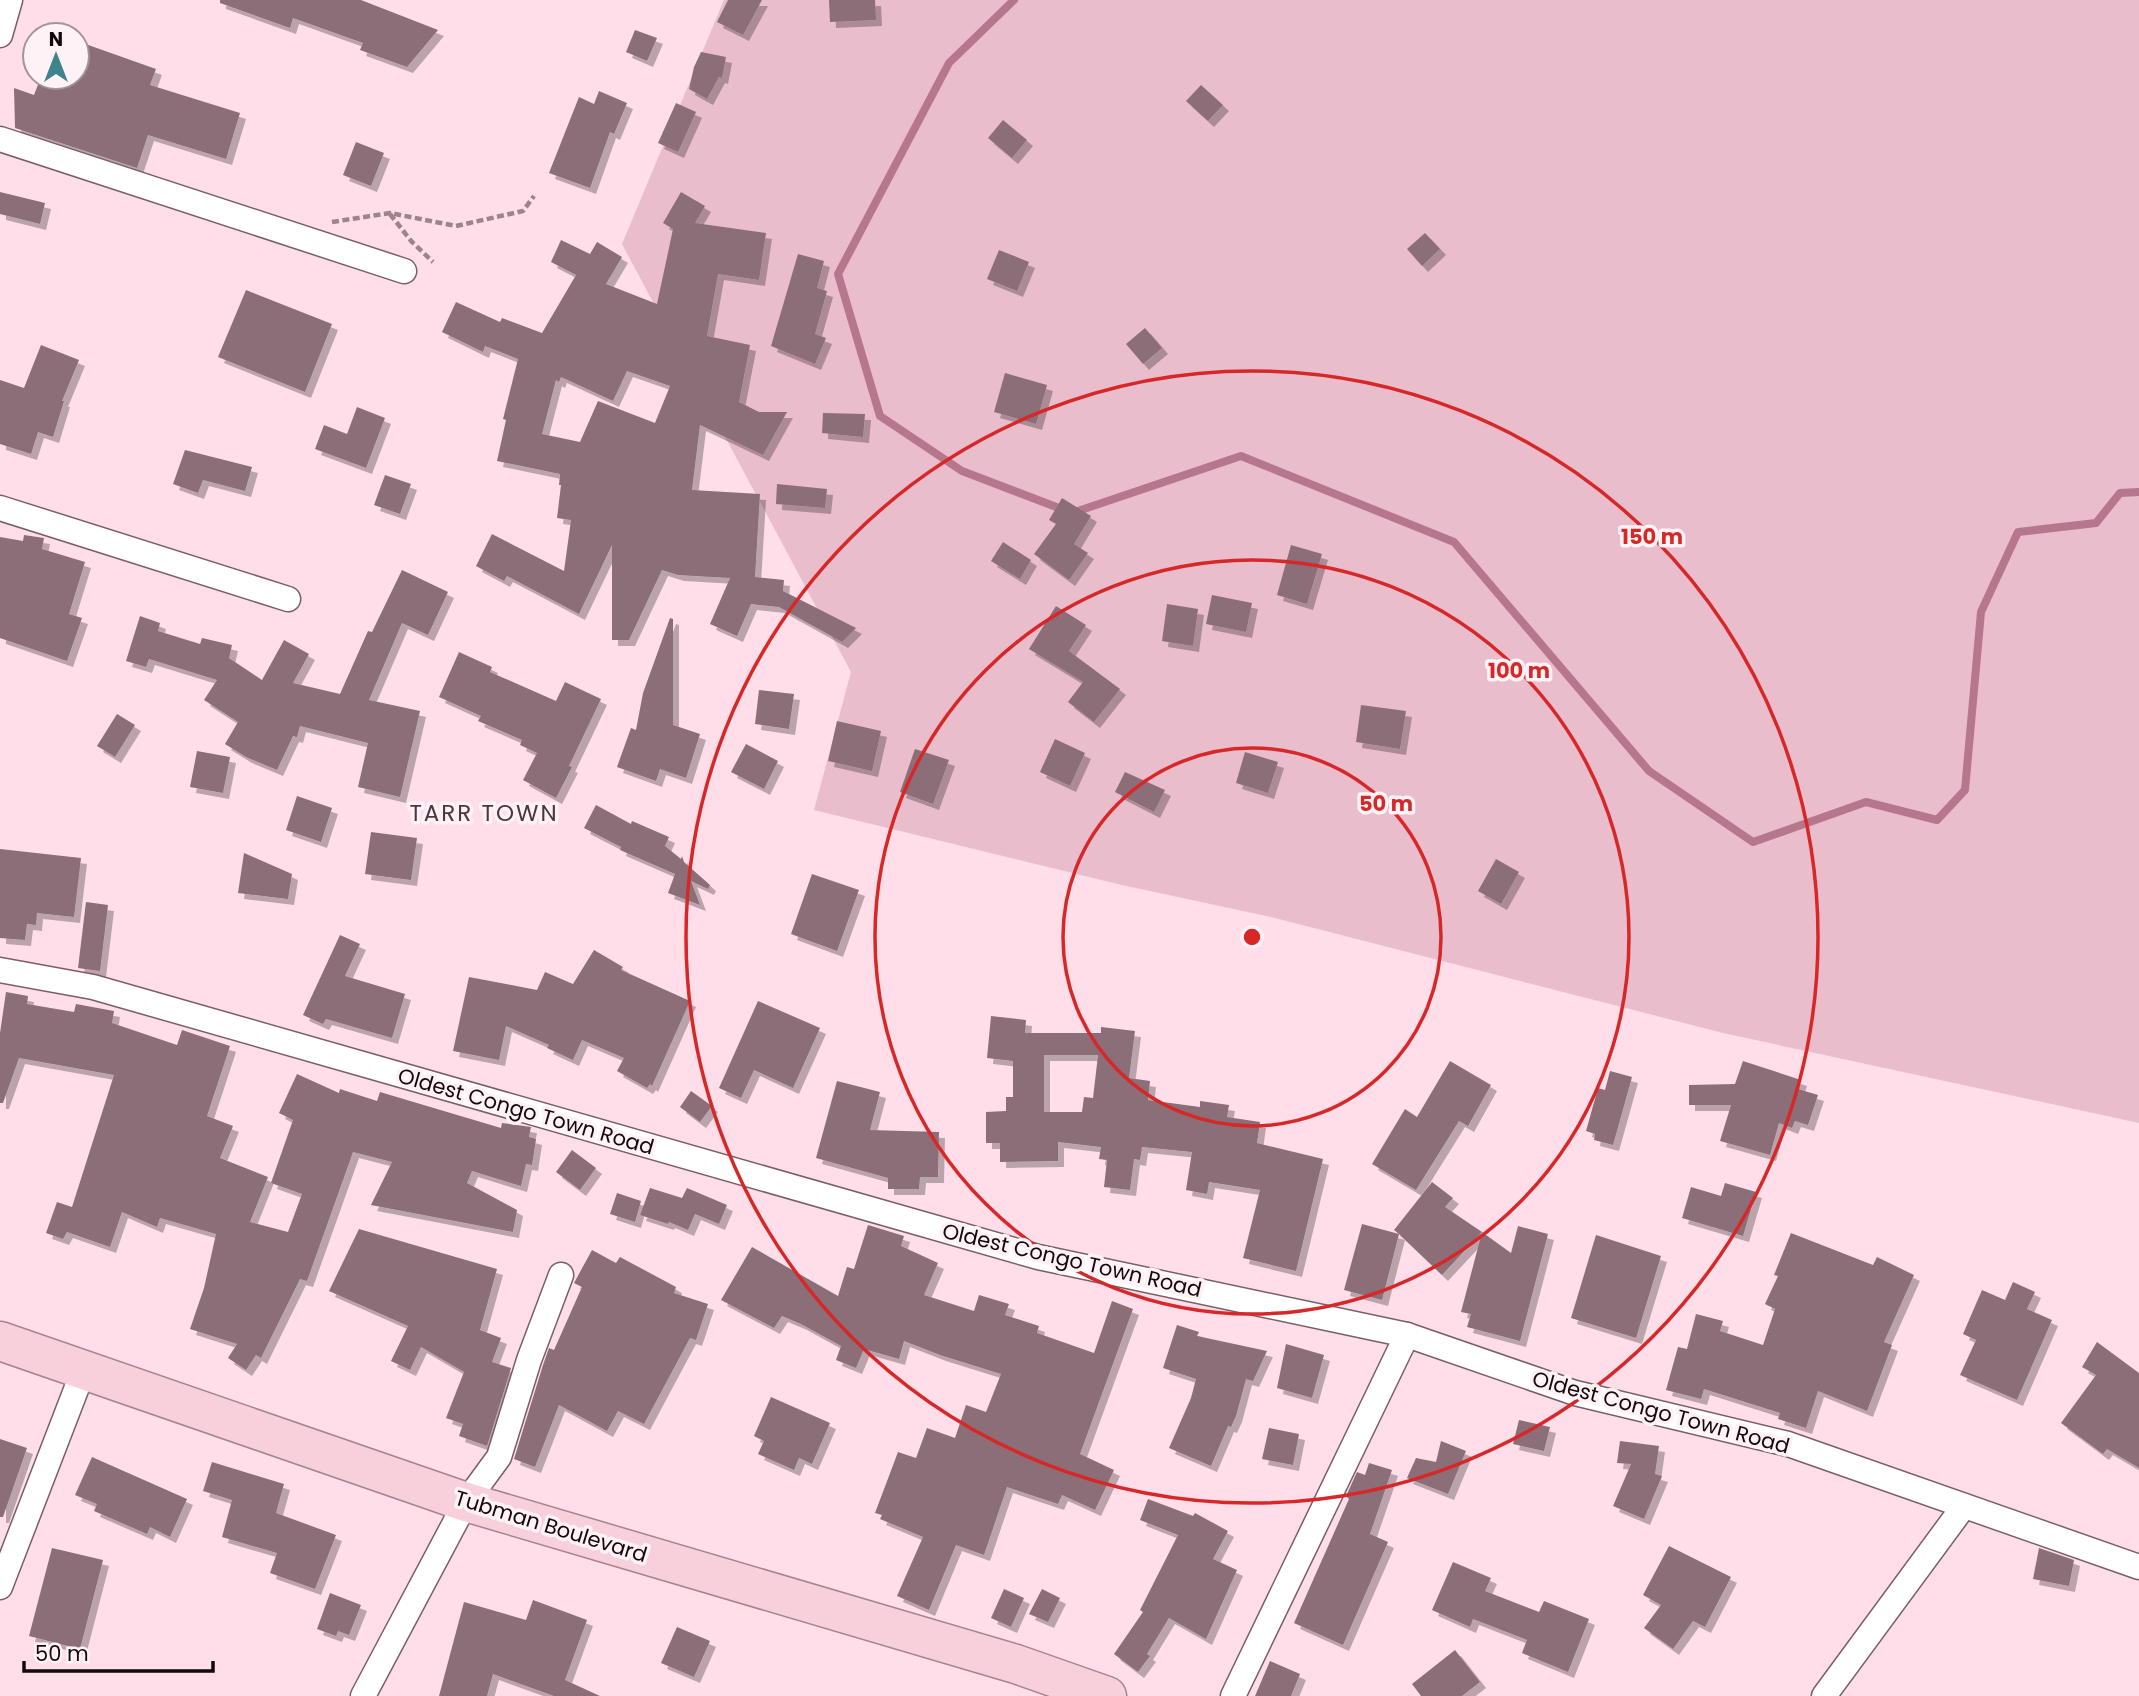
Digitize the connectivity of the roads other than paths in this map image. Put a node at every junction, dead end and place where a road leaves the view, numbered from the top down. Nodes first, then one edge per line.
1 (10, 0) edge
2 (0, 35) edge
3 (0, 139) edge
4 (404, 271) dead end
5 (0, 508) edge
6 (288, 599) dead end
7 (0, 970) edge
8 (561, 1275) dead end
9 (1407, 1335) junction
10 (0, 1341) edge
11 (84, 1369) junction
12 (466, 1502) junction
13 (1964, 1506) junction
14 (2139, 1567) edge
15 (0, 1587) edge
16 (363, 1696) edge
17 (1107, 1696) edge
18 (1233, 1696) edge
19 (1824, 1696) edge

1 - 2 street
3 - 4 street
5 - 6 street
7 - 9 street, Oldest Congo Town Road
8 - 12 street
9 - 13 street, Oldest Congo Town Road
9 - 18 street
10 - 11 highway, Tubman Boulevard
11 - 12 highway, Tubman Boulevard
11 - 15 street
12 - 16 street
12 - 17 highway, Tubman Boulevard
13 - 14 street, Oldest Congo Town Road
13 - 19 street

